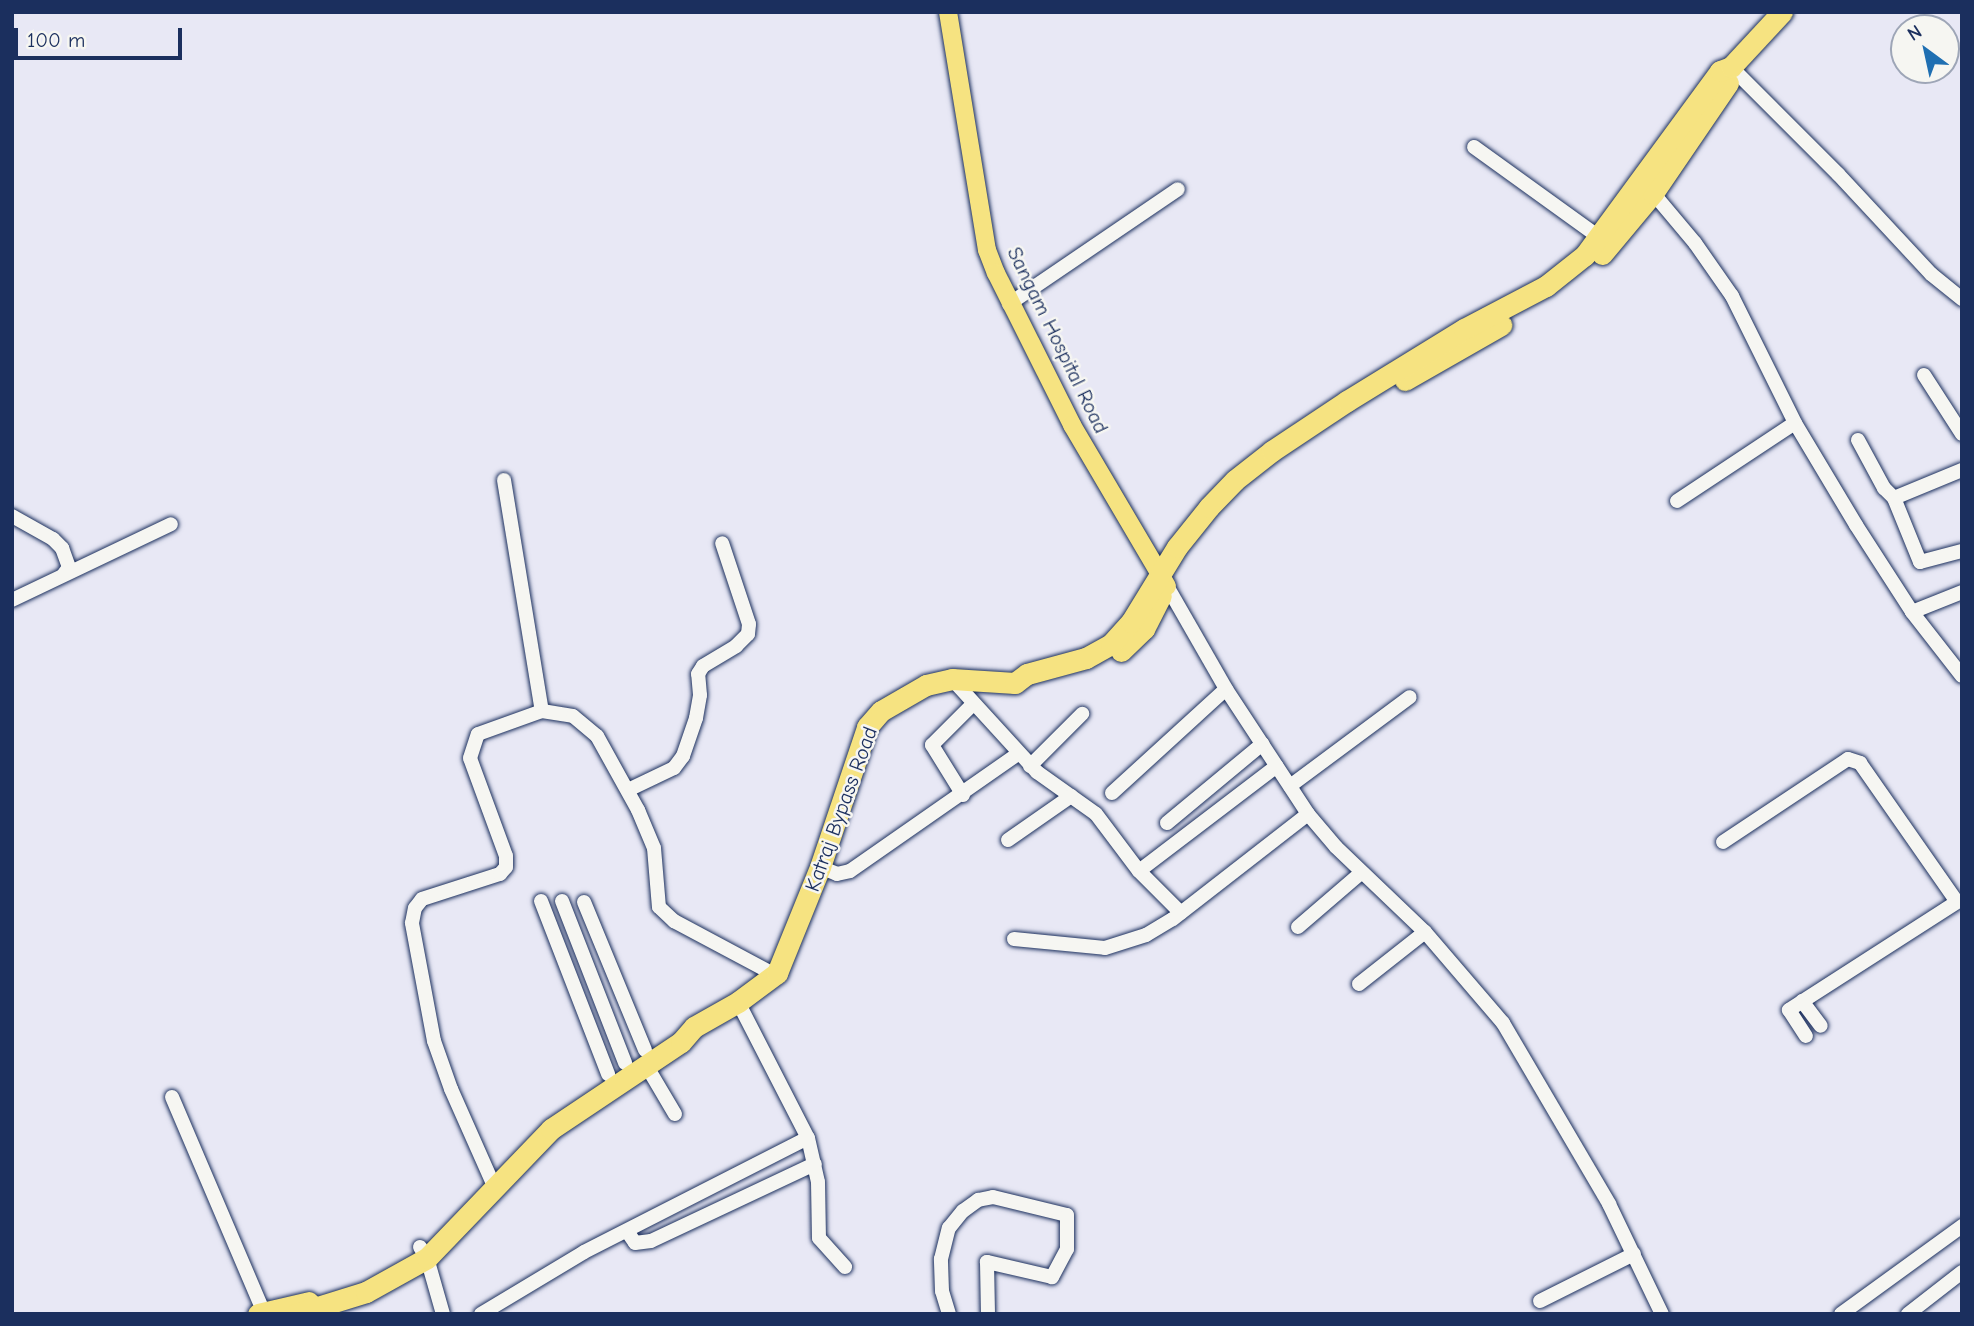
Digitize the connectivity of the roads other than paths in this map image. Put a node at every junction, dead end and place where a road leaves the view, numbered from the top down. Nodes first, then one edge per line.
1 (948, 12) edge
2 (1783, 12) edge
3 (1731, 67) junction
4 (1474, 147) dead end
5 (1178, 189) dead end
6 (1653, 193) junction
7 (1604, 241) junction
8 (1962, 299) edge
9 (1009, 304) junction
10 (1924, 375) dead end
11 (1795, 423) junction
12 (1962, 434) edge
13 (1858, 440) dead end
14 (1962, 470) edge
15 (504, 480) dead end
16 (1894, 498) junction
17 (1677, 500) dead end
18 (12, 516) edge
19 (171, 524) dead end
20 (722, 543) dead end
21 (1962, 551) edge
22 (64, 574) junction
23 (1164, 579) junction
24 (1962, 592) edge
25 (12, 600) edge
26 (1912, 612) junction
27 (1962, 676) edge
28 (952, 679) junction
29 (1226, 689) junction
30 (1410, 697) dead end
31 (973, 704) junction
32 (542, 711) junction
33 (1082, 714) dead end
34 (1262, 744) junction
35 (1018, 754) junction
36 (1030, 766) junction
37 (1277, 766) junction
38 (1290, 786) junction
39 (628, 790) junction
40 (1112, 793) dead end
41 (962, 795) junction
42 (1070, 796) junction
43 (1308, 814) junction
44 (1167, 823) dead end
45 (1008, 840) dead end
46 (1723, 842) dead end
47 (820, 867) junction
48 (1139, 871) junction
49 (1362, 872) junction
50 (541, 901) dead end
51 (562, 901) dead end
52 (584, 902) dead end
53 (1181, 913) junction
54 (1298, 927) dead end
55 (1425, 932) junction
56 (1014, 939) dead end
57 (782, 962) junction
58 (1359, 984) dead end
59 (1802, 1001) junction
60 (738, 1002) junction
61 (1821, 1026) dead end
62 (1806, 1036) dead end
63 (627, 1067) junction
64 (172, 1097) dead end
65 (675, 1115) dead end
66 (808, 1138) junction
67 (815, 1164) junction
68 (491, 1181) junction
69 (1962, 1226) edge
70 (626, 1231) junction
71 (424, 1253) junction
72 (1634, 1254) junction
73 (845, 1267) dead end
74 (1962, 1272) edge
75 (376, 1281) junction
76 (1540, 1301) dead end
77 (261, 1313) edge
78 (295, 1314) edge
79 (443, 1314) edge
80 (481, 1314) edge
81 (949, 1314) edge
82 (988, 1314) edge
83 (1662, 1314) edge
84 (1841, 1314) edge
85 (1908, 1314) edge

1 - 9 main road, Sangam Hospital Road
2 - 3 highway
3 - 6 highway
3 - 7 highway
3 - 8 street
4 - 7 street
5 - 9 street
6 - 7 highway
6 - 11 street
7 - 23 highway, Katraj Bypass Road
9 - 23 main road, Sangam Hospital Road
10 - 12 street
11 - 17 street
11 - 26 street
13 - 16 street
14 - 16 street
15 - 32 street
16 - 21 street
18 - 22 street
19 - 22 street
20 - 39 street
22 - 25 street
23 - 28 highway, Katraj Bypass Road
23 - 29 street
24 - 26 street
26 - 27 street
28 - 31 street
28 - 47 highway, Katraj Bypass Road
29 - 34 street
29 - 40 street
30 - 38 street
31 - 35 street
31 - 41 street
32 - 39 street
32 - 68 street
33 - 36 street
34 - 37 street
34 - 44 street
35 - 36 street
35 - 41 street
36 - 42 street
37 - 38 street
37 - 48 street
38 - 43 street
39 - 57 street
41 - 47 street
42 - 45 street
42 - 48 street
43 - 49 street
43 - 53 street
46 - 59 street
47 - 57 highway, Katraj Bypass Road
48 - 53 street
49 - 54 street
49 - 55 street
50 - 63 street
51 - 63 street
52 - 63 street
53 - 56 street
55 - 58 street
55 - 72 street
57 - 60 highway
59 - 61 street
59 - 62 street
60 - 63 highway
60 - 66 street
63 - 65 street
63 - 68 highway
64 - 77 street
66 - 67 street
66 - 70 street
67 - 70 street
67 - 73 street
68 - 71 highway
69 - 84 street
70 - 80 street
71 - 75 highway
71 - 79 street
72 - 76 street
72 - 83 street
74 - 85 street
75 - 77 highway
75 - 78 highway
81 - 82 street

